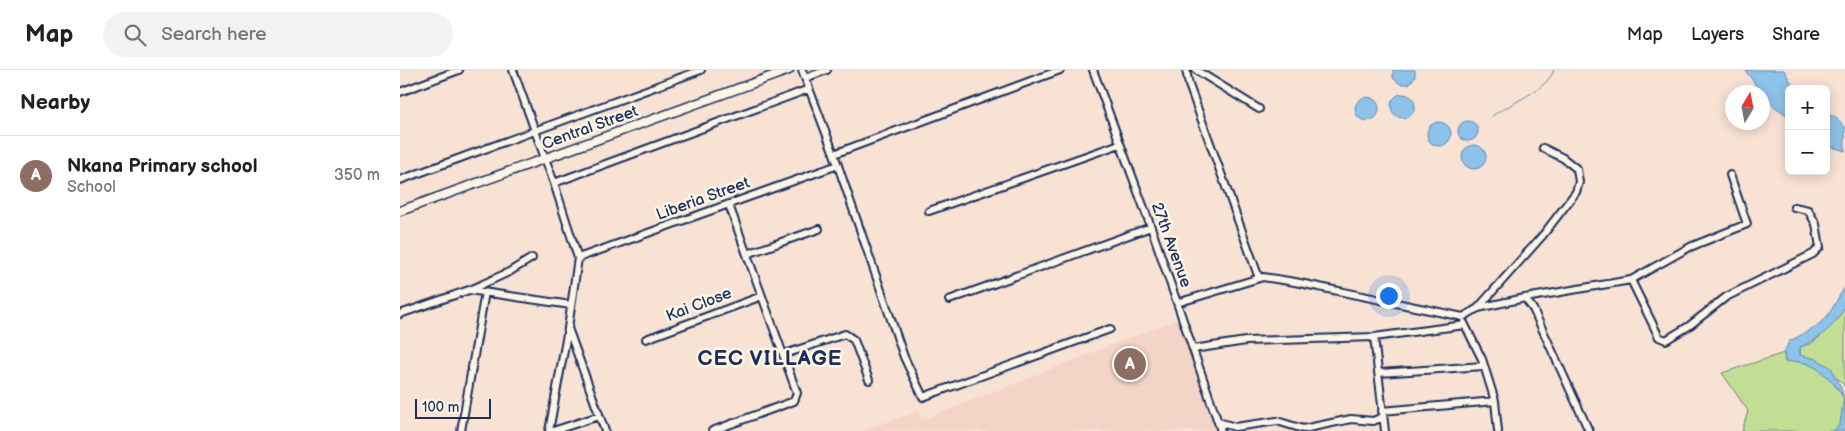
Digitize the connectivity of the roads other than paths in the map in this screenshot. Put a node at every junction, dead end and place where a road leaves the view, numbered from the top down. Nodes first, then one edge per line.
1 (459, 70) edge
2 (513, 70) edge
3 (701, 70) edge
4 (789, 70) edge
5 (802, 70) edge
6 (827, 70) edge
7 (1060, 70) edge
8 (1093, 70) edge
9 (1186, 70) edge
10 (1196, 70) edge
11 (805, 78) junction
12 (810, 89) junction
13 (400, 92) edge
14 (1259, 109) dead end
15 (535, 130) junction
16 (1120, 144) junction
17 (1543, 148) dead end
18 (834, 154) junction
19 (544, 158) junction
20 (838, 165) junction
21 (1730, 175) dead end
22 (400, 180) edge
23 (554, 183) junction
24 (728, 205) junction
25 (1794, 207) dead end
26 (400, 211) edge
27 (929, 211) dead end
28 (1151, 227) junction
29 (819, 229) dead end
30 (747, 254) junction
31 (532, 258) dead end
32 (578, 258) junction
33 (1259, 278) junction
34 (1631, 280) junction
35 (469, 290) junction
36 (485, 292) junction
37 (762, 296) junction
38 (1525, 298) junction
39 (949, 300) dead end
40 (1177, 303) junction
41 (571, 305) junction
42 (1478, 308) junction
43 (400, 314) edge
44 (1463, 316) junction
45 (1465, 325) junction
46 (568, 328) junction
47 (1110, 329) dead end
48 (1374, 337) junction
49 (646, 339) dead end
50 (1193, 349) junction
51 (784, 354) junction
52 (1484, 366) junction
53 (1379, 373) junction
54 (869, 380) dead end
55 (1495, 401) junction
56 (1383, 414) junction
57 (599, 416) junction
58 (1218, 422) junction
59 (461, 431) edge
60 (549, 431) edge
61 (553, 431) edge
62 (605, 431) edge
63 (712, 431) edge
64 (1221, 431) edge
65 (1385, 431) edge
66 (1498, 431) edge
67 (1589, 431) edge

1 - 13 street
2 - 15 street
3 - 15 street
4 - 19 street, Central Street
5 - 11 street
6 - 11 street
7 - 18 street
8 - 16 street, 27th Avenue
9 - 33 street
10 - 14 street
11 - 12 street
12 - 18 street
12 - 23 street
15 - 19 street
15 - 22 street
16 - 27 street
16 - 28 street, 27th Avenue
17 - 42 street
18 - 20 street
19 - 23 street
19 - 26 street, Central Street
20 - 24 street, Liberia Street
20 - 47 street
21 - 34 street
23 - 32 street
24 - 30 street
24 - 32 street, Liberia Street
25 - 34 street
28 - 39 street
28 - 40 street, 27th Avenue
29 - 30 street
30 - 37 street
31 - 35 street
32 - 41 street
33 - 40 street
33 - 44 street
34 - 38 street
35 - 36 street
35 - 43 street
36 - 41 street
36 - 59 street
37 - 49 street, Kai Close
37 - 51 street
38 - 42 street
38 - 67 street
40 - 50 street, 27th Avenue
41 - 46 street
42 - 44 street
44 - 45 street
45 - 48 street
45 - 52 street
46 - 57 street
46 - 60 street
48 - 50 street
48 - 53 street
50 - 58 street, 27th Avenue
51 - 54 street
51 - 63 street
52 - 53 street
52 - 55 street
53 - 56 street
55 - 56 street
55 - 66 street
56 - 58 street
56 - 65 street
57 - 61 street
57 - 62 street
58 - 64 street, 27th Avenue

